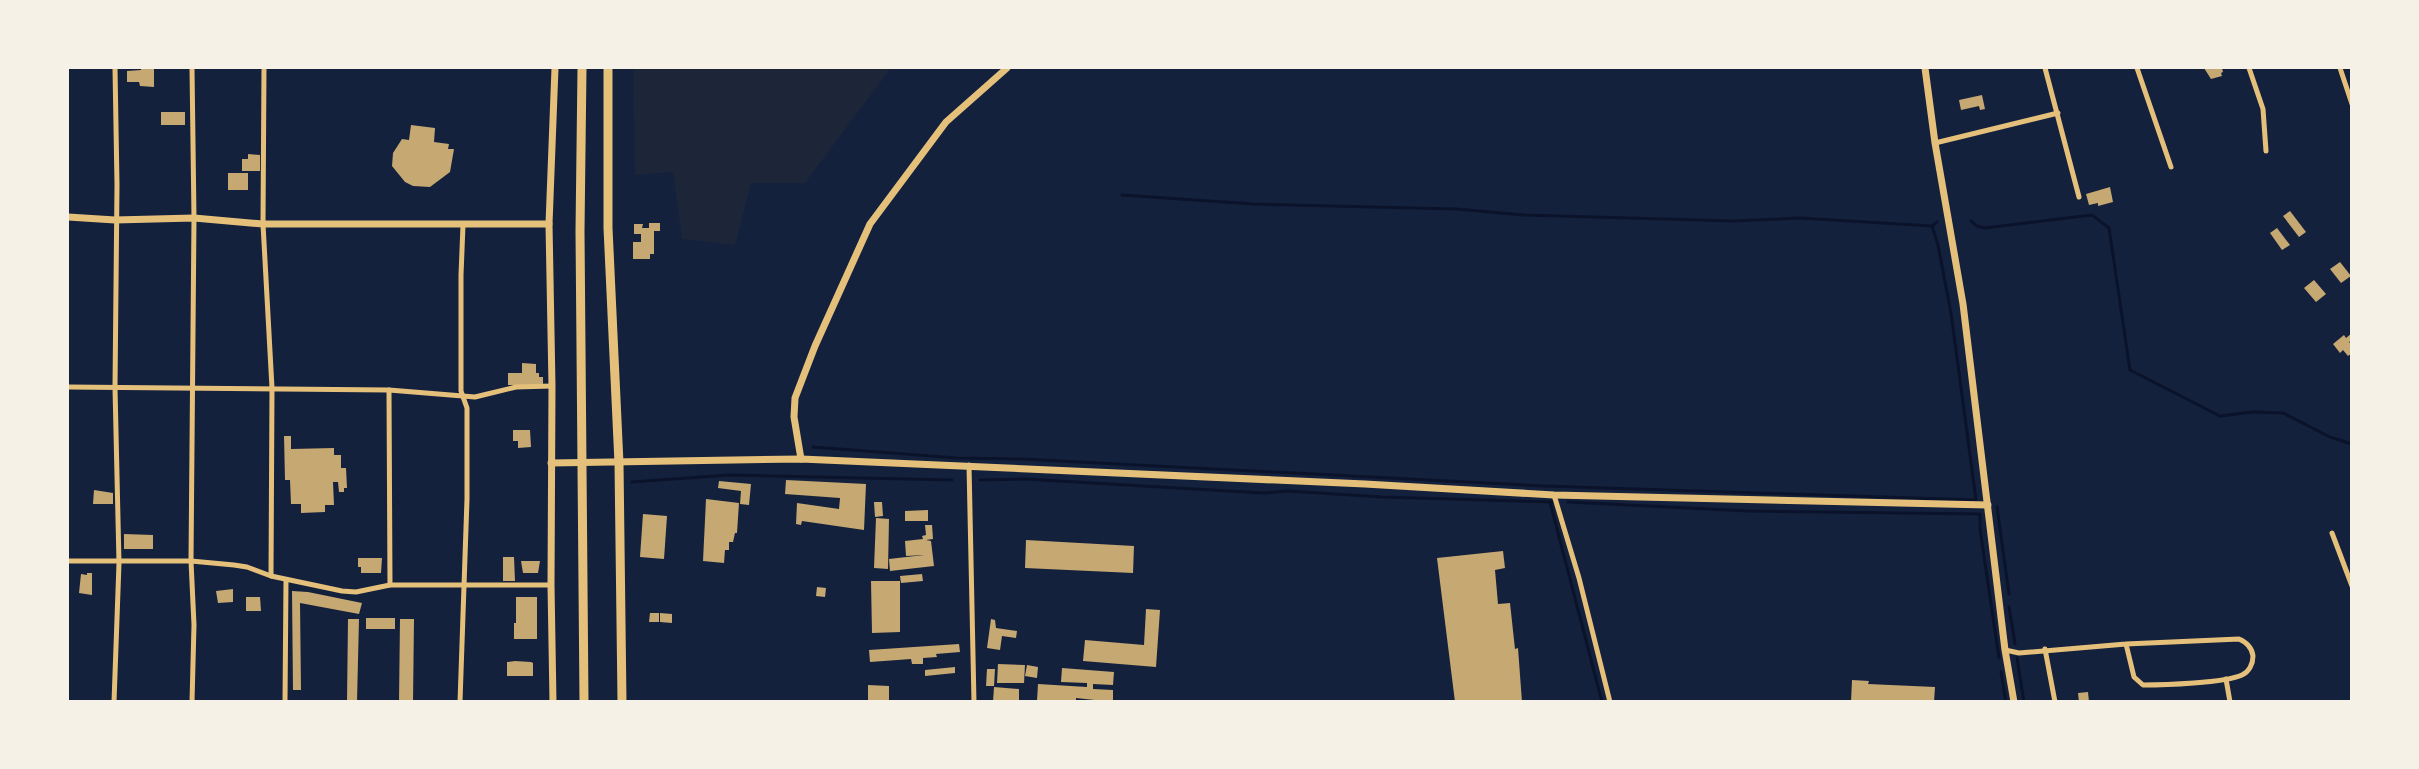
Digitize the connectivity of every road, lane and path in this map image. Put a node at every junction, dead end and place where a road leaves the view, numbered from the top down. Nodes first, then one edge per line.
1 (115, 68) edge
2 (192, 68) edge
3 (264, 68) edge
4 (555, 68) edge
5 (582, 68) edge
6 (608, 68) edge
7 (1007, 68) edge
8 (1925, 68) edge
9 (2045, 68) edge
10 (2137, 68) edge
11 (2249, 68) edge
12 (2340, 68) edge
13 (2352, 104) edge
14 (2058, 113) junction
15 (1935, 143) junction
16 (2266, 151) dead end
17 (2171, 167) dead end
18 (2079, 197) dead end
19 (68, 217) edge
20 (194, 218) junction
21 (115, 220) junction
22 (263, 224) junction
23 (549, 224) junction
24 (464, 225) junction
25 (552, 386) junction
26 (68, 387) edge
27 (115, 388) junction
28 (192, 388) junction
29 (272, 388) junction
30 (389, 390) junction
31 (461, 395) junction
32 (801, 459) junction
33 (581, 460) junction
34 (551, 462) junction
35 (619, 463) junction
36 (969, 465) junction
37 (1554, 495) junction
38 (1988, 505) junction
39 (2332, 533) dead end
40 (68, 561) edge
41 (191, 561) junction
42 (118, 562) junction
43 (271, 576) junction
44 (286, 580) junction
45 (390, 585) junction
46 (466, 585) junction
47 (551, 585) junction
48 (2352, 586) edge
49 (2126, 644) junction
50 (2045, 649) junction
51 (2005, 650) junction
52 (2226, 679) junction
53 (114, 702) edge
54 (192, 702) edge
55 (285, 702) edge
56 (460, 702) edge
57 (553, 702) edge
58 (584, 702) edge
59 (622, 702) edge
60 (974, 702) edge
61 (1610, 702) edge
62 (2014, 702) edge
63 (2055, 702) edge
64 (2230, 702) edge

1 - 21 street
2 - 20 street
3 - 22 street
4 - 23 street
5 - 33 highway
6 - 35 highway
7 - 32 street
8 - 15 street
9 - 14 street
10 - 17 street
11 - 16 street
12 - 13 street
14 - 15 street
14 - 18 street
15 - 38 street
19 - 21 street
20 - 21 street
20 - 22 street
20 - 28 street
21 - 27 street
22 - 24 street
22 - 29 street
23 - 24 street
23 - 25 street
24 - 31 street
25 - 31 street
25 - 34 street
26 - 27 street
27 - 28 street
27 - 42 street
28 - 29 street
28 - 41 street
29 - 30 street
29 - 43 street
30 - 31 street
30 - 45 street
31 - 46 street
32 - 35 street
32 - 36 street
33 - 34 street
33 - 35 street
33 - 58 highway
34 - 47 street
35 - 59 highway
36 - 37 street
36 - 60 street
37 - 38 street
37 - 61 street
38 - 51 street
39 - 48 street
40 - 42 street
41 - 42 street
41 - 43 street
41 - 54 street
42 - 53 street
43 - 44 street
44 - 45 street
44 - 55 street
45 - 46 street
46 - 47 street
46 - 56 street
47 - 57 street
49 - 50 street
49 - 52 street
49 - 52 street
50 - 51 street
50 - 63 street
51 - 62 street
52 - 64 street

